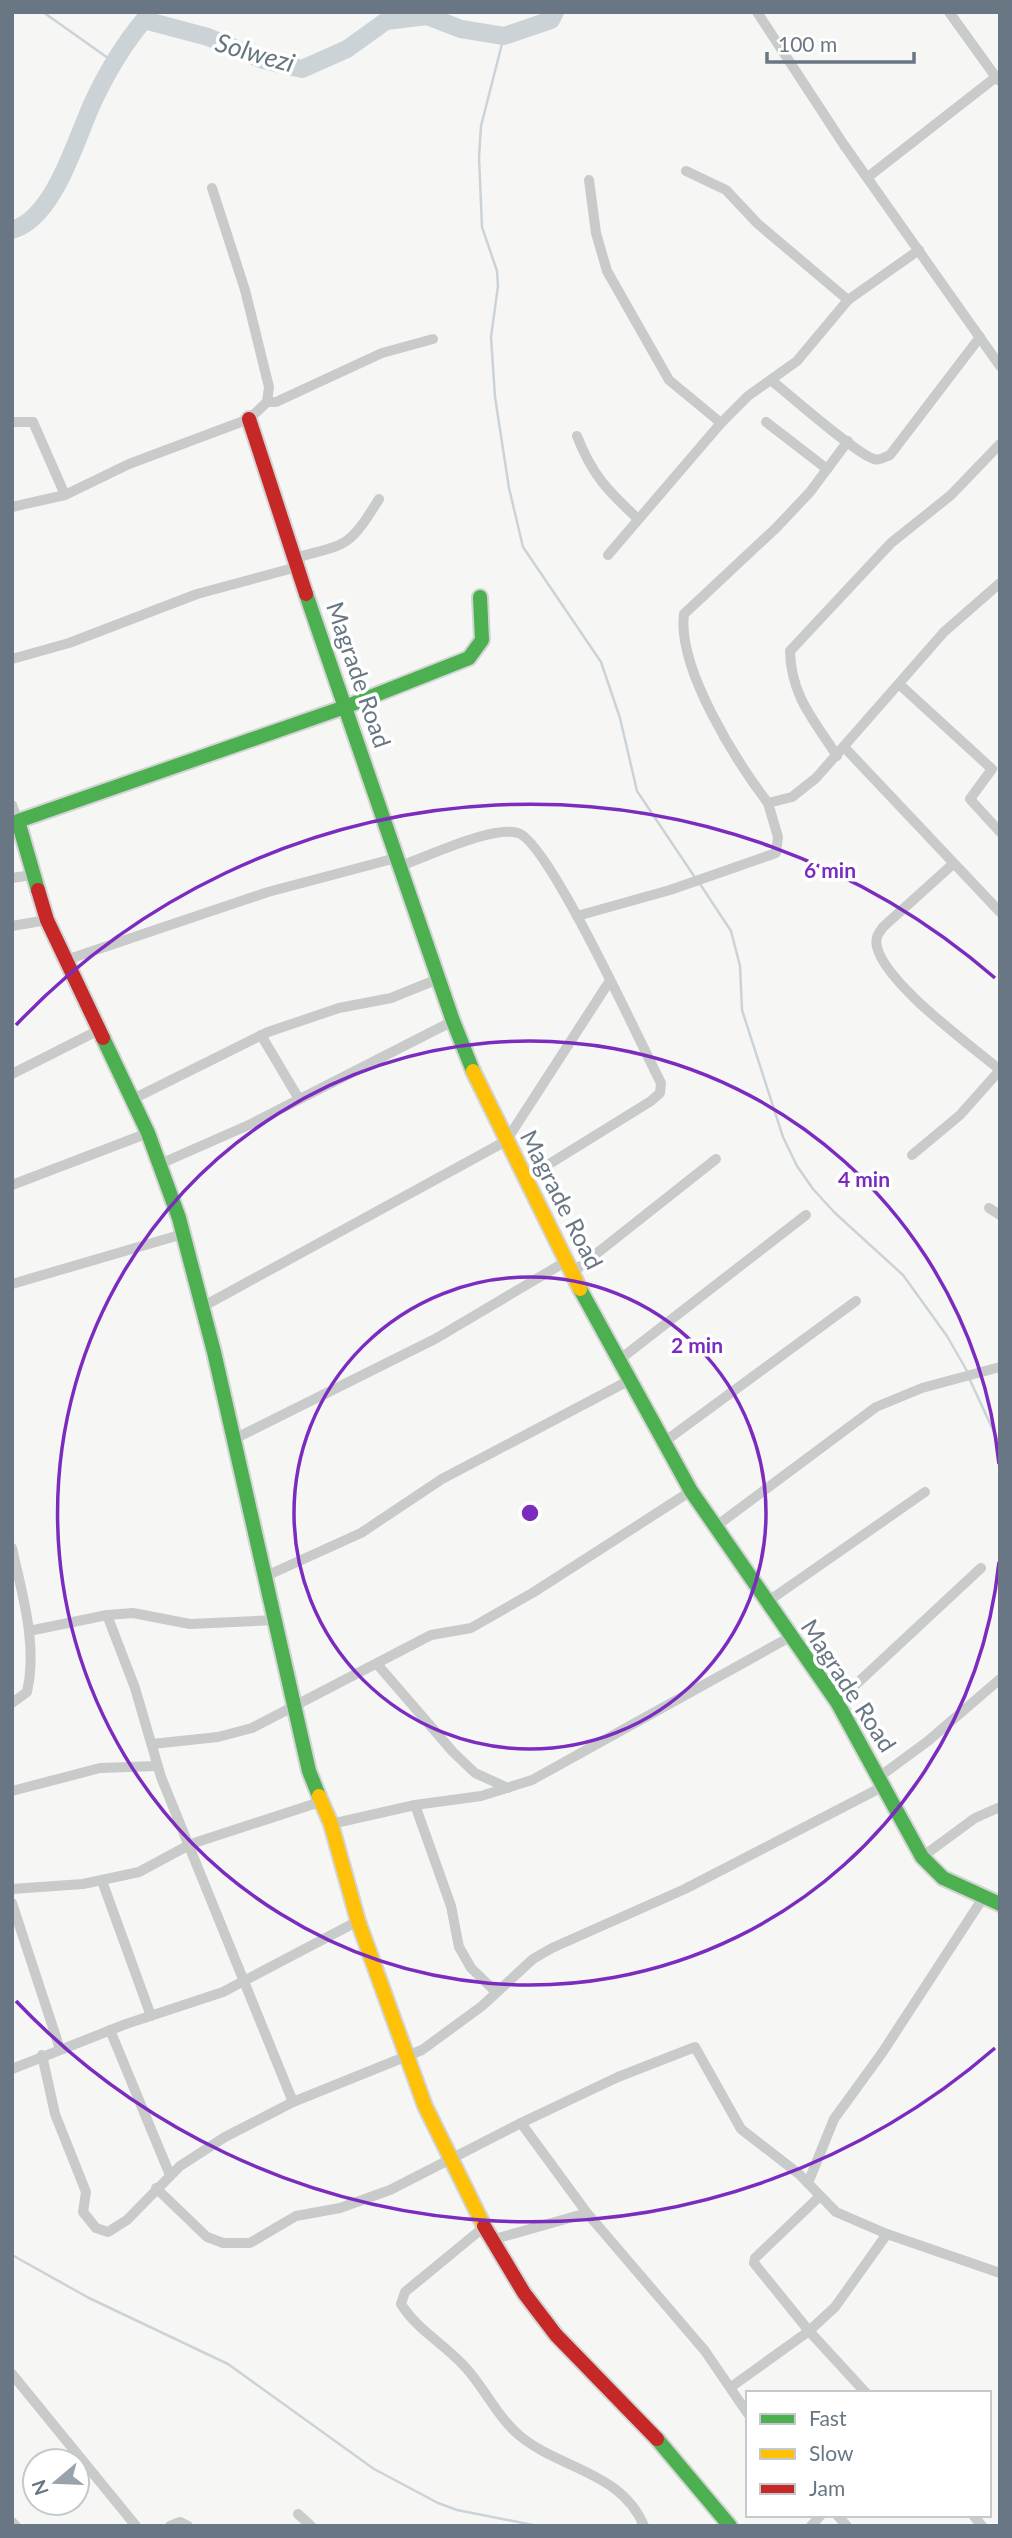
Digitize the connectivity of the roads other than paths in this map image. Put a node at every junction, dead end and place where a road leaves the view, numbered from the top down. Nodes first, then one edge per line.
1 (757, 12) edge
2 (948, 12) edge
3 (998, 79) edge
4 (686, 172) dead end
5 (868, 177) junction
6 (589, 180) dead end
7 (212, 188) dead end
8 (919, 250) junction
9 (848, 300) junction
10 (979, 337) junction
11 (433, 339) dead end
12 (1000, 366) edge
13 (772, 381) junction
14 (267, 402) junction
15 (249, 419) junction
16 (12, 422) edge
17 (766, 422) dead end
18 (720, 423) junction
19 (577, 436) dead end
20 (848, 441) junction
21 (1000, 444) edge
22 (827, 469) junction
23 (65, 495) junction
24 (379, 499) dead end
25 (12, 507) edge
26 (638, 519) junction
27 (608, 555) dead end
28 (295, 563) junction
29 (1000, 583) edge
30 (481, 597) dead end
31 (12, 659) edge
32 (899, 684) junction
33 (345, 707) junction
34 (841, 752) junction
35 (768, 803) junction
36 (12, 805) edge
37 (18, 821) junction
38 (1000, 832) edge
39 (398, 862) junction
40 (953, 864) junction
41 (32, 876) junction
42 (12, 878) edge
43 (1000, 912) edge
44 (577, 916) junction
45 (47, 920) junction
46 (12, 926) edge
47 (66, 960) junction
48 (438, 979) junction
49 (609, 982) junction
50 (453, 1021) junction
51 (99, 1030) junction
52 (261, 1035) junction
53 (1000, 1070) edge
54 (12, 1074) edge
55 (299, 1098) junction
56 (133, 1099) junction
57 (148, 1133) junction
58 (506, 1141) junction
59 (912, 1155) dead end
60 (716, 1159) dead end
61 (160, 1164) junction
62 (525, 1179) junction
63 (12, 1185) edge
64 (989, 1208) dead end
65 (806, 1215) dead end
66 (1000, 1215) edge
67 (183, 1234) junction
68 (568, 1267) junction
69 (12, 1284) edge
70 (856, 1301) dead end
71 (202, 1307) junction
72 (620, 1360) junction
73 (1000, 1367) edge
74 (630, 1380) junction
75 (234, 1439) junction
76 (664, 1442) junction
77 (691, 1491) junction
78 (925, 1492) dead end
79 (715, 1527) junction
80 (12, 1548) edge
81 (981, 1568) dead end
82 (266, 1576) junction
83 (767, 1602) junction
84 (107, 1615) junction
85 (275, 1620) junction
86 (29, 1632) junction
87 (790, 1637) junction
88 (377, 1664) junction
89 (1000, 1679) edge
90 (837, 1702) junction
91 (12, 1703) edge
92 (295, 1707) junction
93 (152, 1744) junction
94 (157, 1766) junction
95 (882, 1782) junction
96 (508, 1788) junction
97 (12, 1791) edge
98 (320, 1801) junction
99 (415, 1805) junction
100 (1000, 1807) edge
101 (331, 1824) junction
102 (191, 1844) junction
103 (922, 1857) junction
104 (102, 1881) junction
105 (12, 1889) edge
106 (983, 1898) junction
107 (12, 1903) edge
108 (1000, 1904) edge
109 (358, 1921) junction
110 (246, 1979) junction
111 (496, 1992) junction
112 (151, 2016) junction
113 (110, 2030) junction
114 (60, 2049) junction
115 (43, 2055) junction
116 (406, 2055) junction
117 (12, 2069) edge
118 (293, 2102) junction
119 (522, 2123) junction
120 (450, 2160) junction
121 (170, 2175) junction
122 (808, 2183) junction
123 (156, 2188) junction
124 (820, 2196) junction
125 (587, 2213) junction
126 (487, 2233) junction
127 (887, 2234) junction
128 (1000, 2273) edge
129 (809, 2331) junction
130 (12, 2374) edge
131 (731, 2387) junction
132 (864, 2391) edge
133 (746, 2411) edge
134 (298, 2514) dead end
135 (12, 2522) edge
136 (16, 2526) edge
137 (136, 2526) edge
138 (170, 2526) edge
139 (188, 2526) edge
140 (311, 2526) edge
141 (644, 2526) edge
142 (730, 2526) edge

1 - 5 street
2 - 3 street
3 - 5 street
4 - 9 street
5 - 8 street
6 - 18 street
7 - 14 street
8 - 9 street
8 - 10 street
9 - 13 street
10 - 12 street
10 - 20 street
11 - 14 street
13 - 18 street
13 - 20 street
14 - 15 street
15 - 23 street
15 - 28 street, Magrade Road
16 - 23 street
17 - 22 street
18 - 26 street
19 - 26 street
20 - 22 street
21 - 34 street
22 - 35 street
23 - 25 street
24 - 28 street
26 - 27 street
28 - 31 street
28 - 33 street, Magrade Road
29 - 32 street
30 - 33 street
32 - 34 street
32 - 38 street
33 - 37 street
33 - 39 street, Magrade Road
34 - 35 street
34 - 40 street
35 - 44 street
36 - 37 street
37 - 41 street
39 - 44 street
39 - 47 street
39 - 48 street, Magrade Road
40 - 43 street
40 - 53 street
41 - 42 street
41 - 45 street
44 - 49 street
45 - 46 street
45 - 47 street
47 - 51 street
48 - 50 street, Magrade Road
48 - 52 street
49 - 58 street
49 - 62 street
50 - 55 street
50 - 58 street, Magrade Road
51 - 54 street
51 - 56 street
52 - 55 street
52 - 56 street
53 - 59 street
55 - 61 street
56 - 57 street
57 - 61 street
57 - 63 street
58 - 62 street, Magrade Road
58 - 71 street
60 - 68 street
61 - 67 street
62 - 68 street, Magrade Road
64 - 66 street
65 - 72 street
67 - 69 street
67 - 71 street
68 - 72 street, Magrade Road
68 - 75 street
70 - 76 street
71 - 75 street
72 - 74 street, Magrade Road
73 - 79 street
74 - 76 street, Magrade Road
74 - 82 street
75 - 82 street
76 - 77 street, Magrade Road
77 - 79 street, Magrade Road
77 - 88 street
78 - 83 street
79 - 83 street, Magrade Road
80 - 86 street
81 - 90 street
82 - 85 street
83 - 87 street, Magrade Road
84 - 85 street
84 - 86 street
84 - 93 street
85 - 92 street
86 - 91 street
87 - 90 street, Magrade Road
87 - 96 street
88 - 92 street
88 - 96 street
89 - 95 street
90 - 95 street, Magrade Road
92 - 93 street
92 - 98 street
93 - 94 street
94 - 97 street
94 - 102 street
95 - 103 street, Magrade Road
95 - 111 street
96 - 99 street
98 - 101 street
98 - 102 street
99 - 101 street
99 - 111 street
100 - 103 street
101 - 109 street
102 - 104 street
102 - 110 street
103 - 106 street, Magrade Road
104 - 105 street
104 - 112 street
106 - 108 street, Magrade Road
106 - 122 street
107 - 114 street
109 - 110 street
109 - 116 street
110 - 112 street
110 - 118 street
111 - 116 street
112 - 113 street
113 - 114 street
113 - 121 street
114 - 115 street
115 - 117 street
115 - 123 street
116 - 118 street
116 - 120 street
118 - 121 street
119 - 120 street
119 - 122 street
119 - 125 street
120 - 123 street
120 - 126 street
121 - 123 street
122 - 124 street
124 - 127 street
124 - 129 street
125 - 126 street
125 - 131 street
126 - 141 street
126 - 142 street
127 - 128 street
127 - 129 street
129 - 131 street
129 - 132 street
130 - 137 street
131 - 133 street
134 - 140 street
135 - 136 street
138 - 139 street

